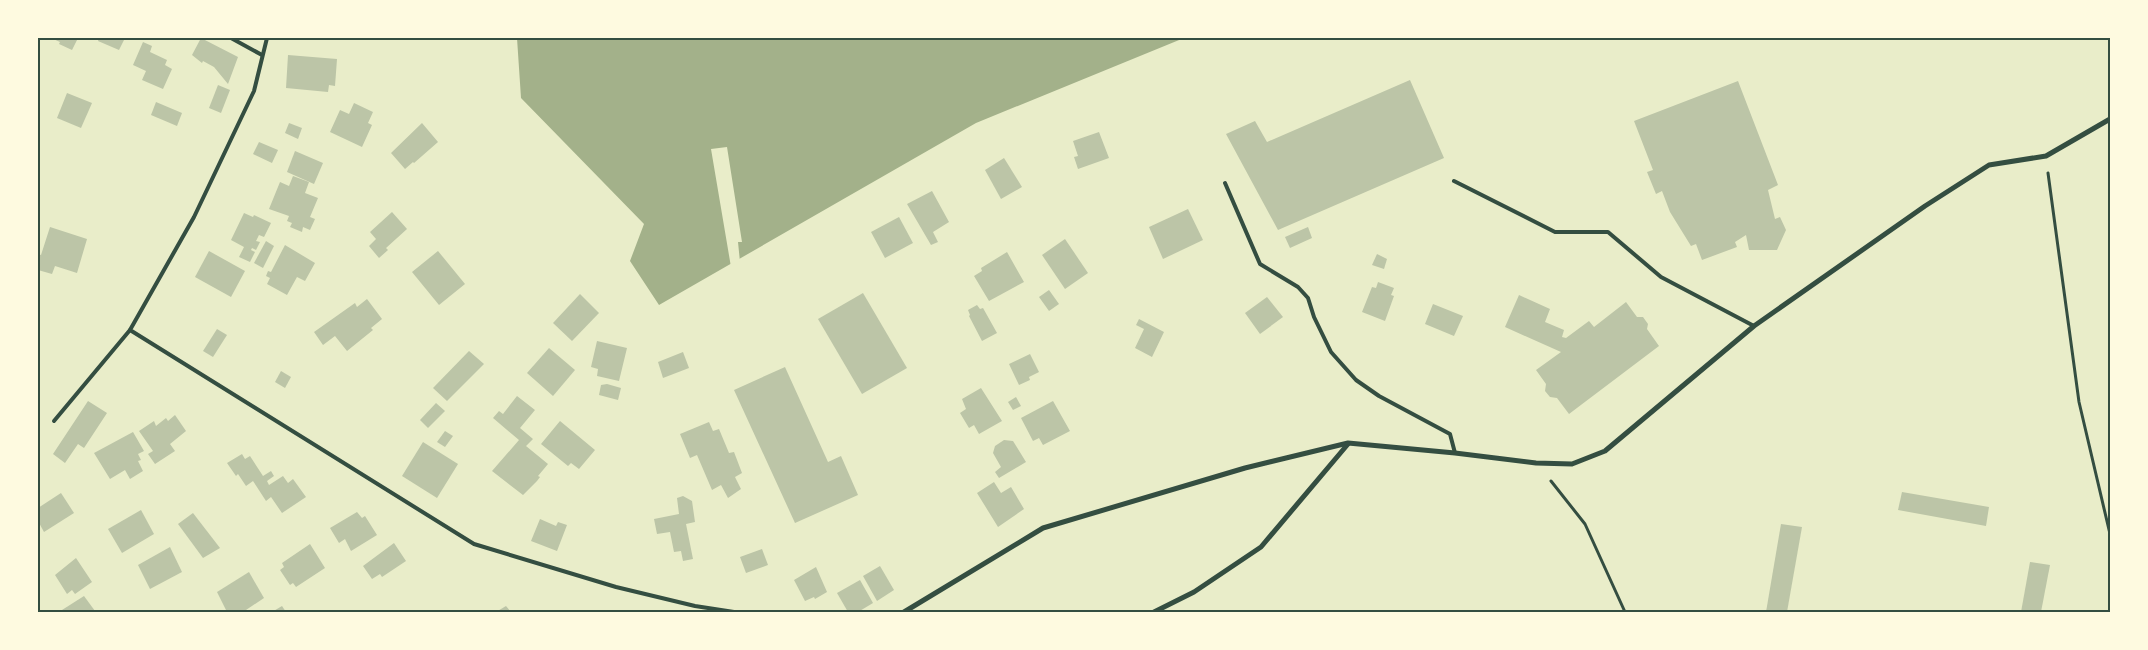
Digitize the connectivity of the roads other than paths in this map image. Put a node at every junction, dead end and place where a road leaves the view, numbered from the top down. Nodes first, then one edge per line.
1 (231, 38) edge
2 (267, 38) edge
3 (262, 56) junction
4 (2110, 119) edge
5 (1454, 182) dead end
6 (1224, 183) dead end
7 (1754, 326) junction
8 (130, 330) junction
9 (54, 421) dead end
10 (1348, 443) junction
11 (1455, 453) junction
12 (734, 612) edge
13 (904, 612) edge
14 (1154, 612) edge

1 - 3 lane
2 - 3 lane
3 - 8 lane
4 - 7 street
5 - 7 lane
6 - 11 lane
7 - 11 street
8 - 9 lane
8 - 12 lane
10 - 11 street
10 - 13 street
10 - 14 street

